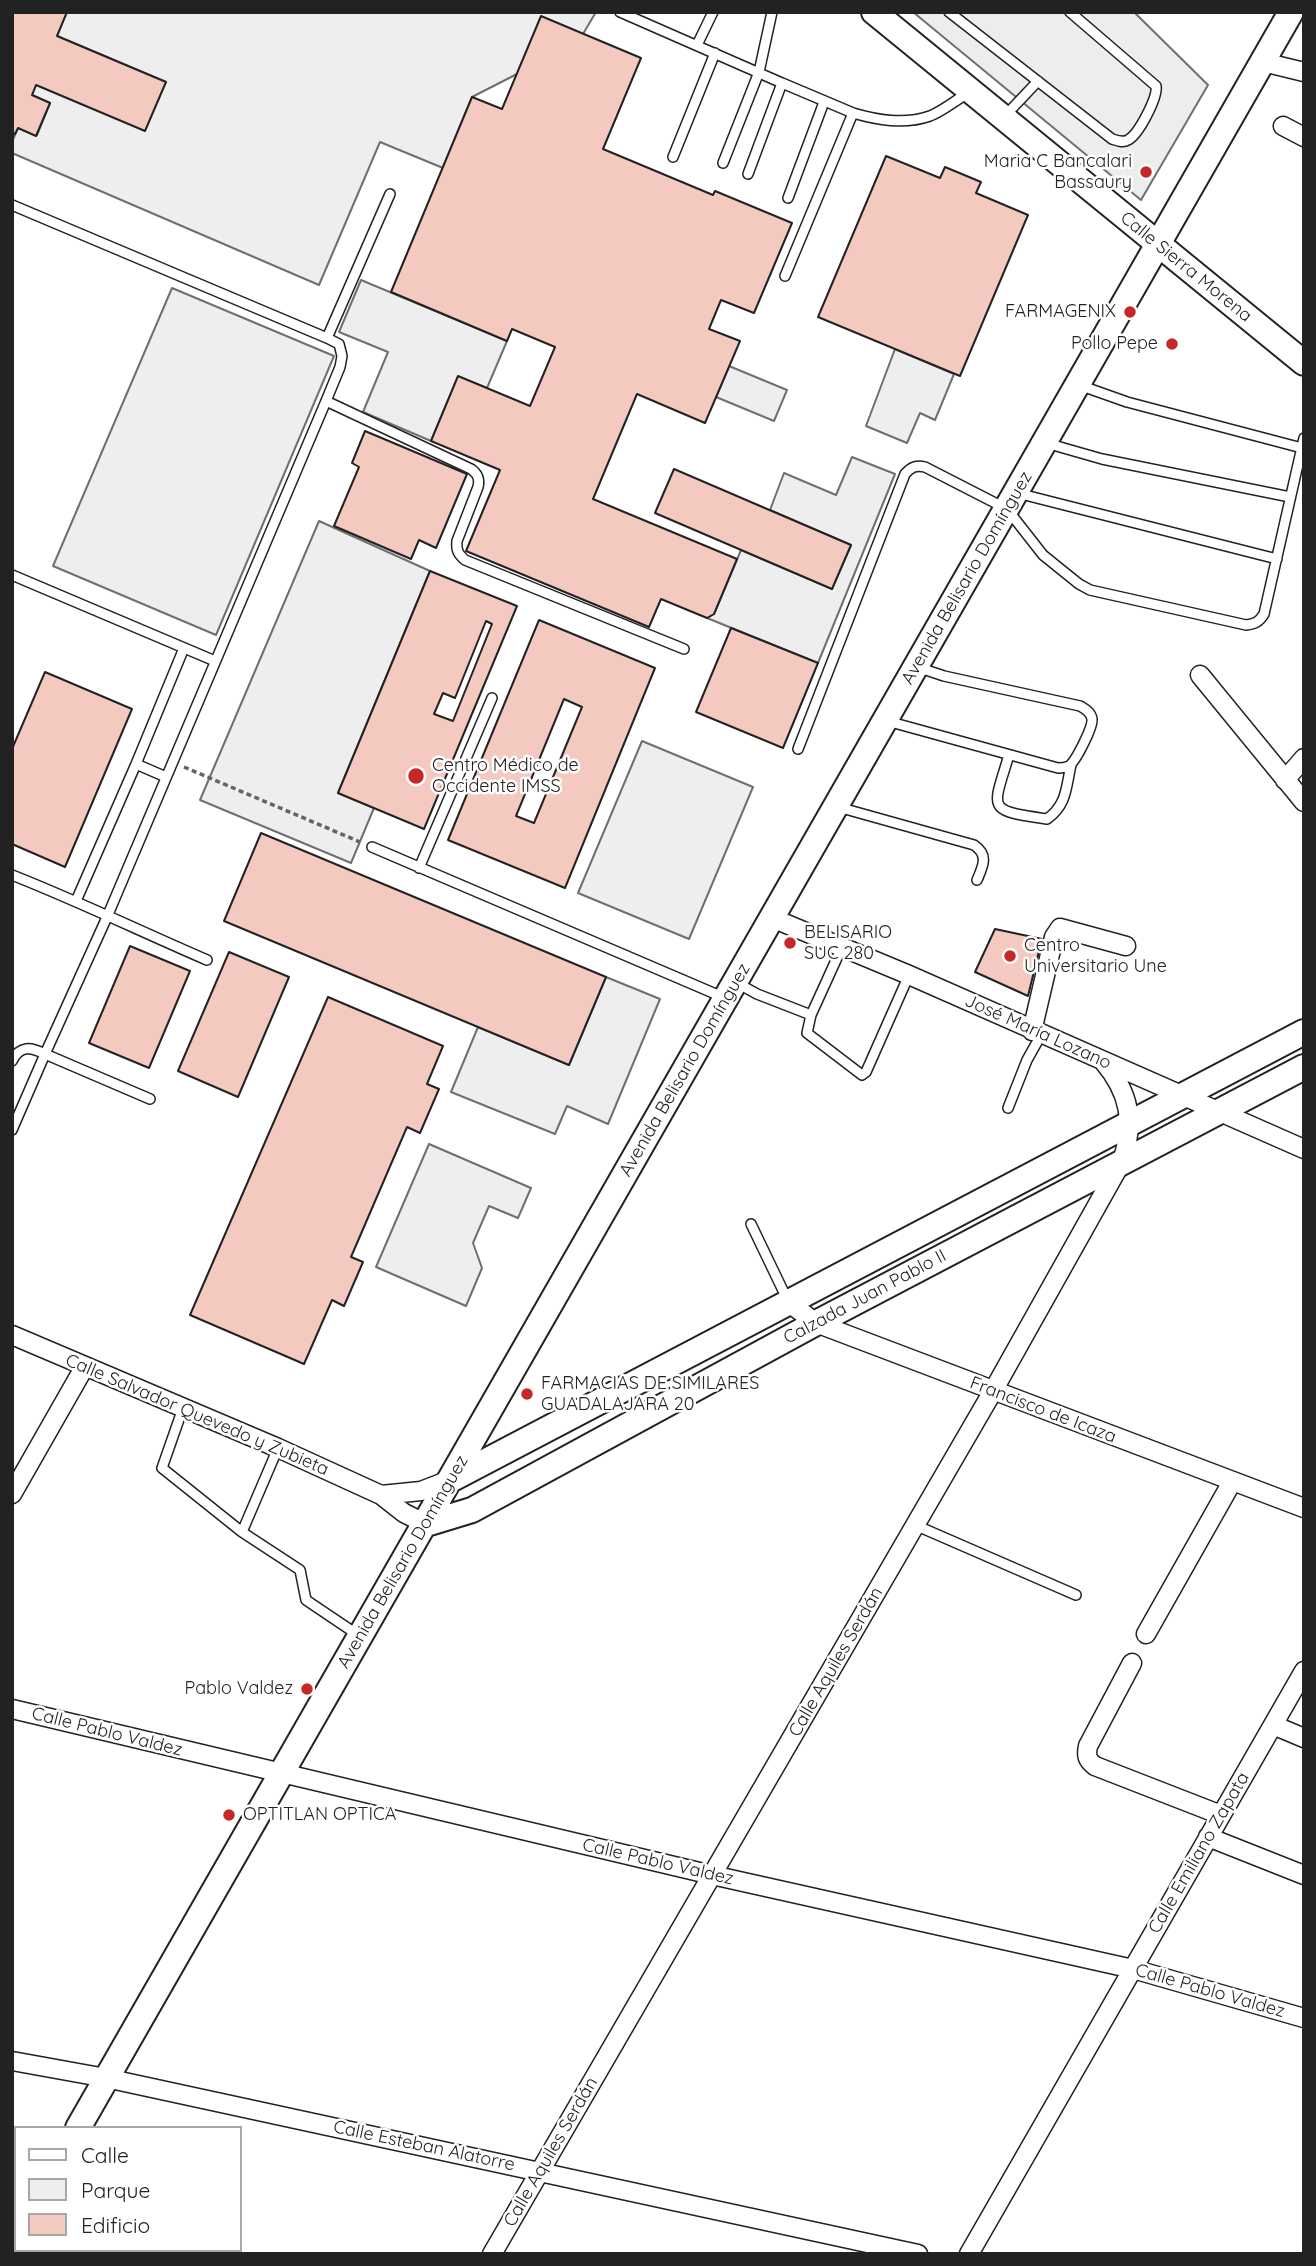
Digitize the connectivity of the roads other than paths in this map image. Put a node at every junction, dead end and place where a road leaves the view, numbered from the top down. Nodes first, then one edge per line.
1 (713, 12) edge
2 (772, 12) edge
3 (874, 12) edge
4 (949, 12) edge
5 (1070, 12) edge
6 (1291, 12) edge
7 (625, 13) edge
8 (697, 45) junction
9 (715, 53) junction
10 (1262, 62) junction
11 (759, 72) junction
12 (1304, 72) edge
13 (1038, 81) junction
14 (782, 83) junction
15 (970, 92) junction
16 (824, 102) junction
17 (853, 113) junction
18 (1003, 118) junction
19 (1283, 126) dead end
20 (1304, 137) edge
21 (673, 157) dead end
22 (723, 163) dead end
23 (748, 174) dead end
24 (390, 194) dead end
25 (788, 198) dead end
26 (12, 205) edge
27 (1158, 244) junction
28 (785, 276) dead end
29 (327, 338) junction
30 (1304, 363) edge
31 (1078, 384) junction
32 (326, 401) junction
33 (1045, 443) junction
34 (1303, 443) edge
35 (1290, 497) junction
36 (1011, 501) junction
37 (1277, 559) junction
38 (12, 575) edge
39 (184, 648) junction
40 (684, 649) dead end
41 (215, 661) junction
42 (916, 667) junction
43 (1200, 675) dead end
44 (492, 698) dead end
45 (886, 720) junction
46 (798, 749) dead end
47 (1010, 755) junction
48 (1304, 758) edge
49 (136, 764) junction
50 (1071, 765) junction
51 (166, 777) junction
52 (1285, 780) junction
53 (1304, 802) edge
54 (836, 806) junction
55 (372, 847) road end
56 (419, 868) junction
57 (12, 875) edge
58 (977, 880) dead end
59 (76, 901) junction
60 (107, 916) junction
61 (772, 918) junction
62 (1126, 946) dead end
63 (842, 947) junction
64 (207, 960) dead end
65 (909, 975) junction
66 (731, 990) junction
67 (811, 1015) junction
68 (1304, 1032) edge
69 (1037, 1033) junction
70 (45, 1054) junction
71 (12, 1061) edge
72 (1103, 1061) junction
73 (1304, 1067) edge
74 (1182, 1096) junction
75 (150, 1100) dead end
76 (1008, 1108) dead end
77 (1219, 1112) junction
78 (1130, 1123) junction
79 (12, 1130) edge
80 (1304, 1149) edge
81 (1122, 1161) junction
82 (751, 1224) dead end
83 (788, 1302) junction
84 (816, 1322) junction
85 (12, 1335) edge
86 (85, 1366) junction
87 (993, 1391) junction
88 (183, 1408) junction
89 (278, 1448) junction
90 (452, 1479) junction
91 (1232, 1482) junction
92 (12, 1494) edge
93 (381, 1495) junction
94 (1304, 1508) edge
95 (426, 1524) junction
96 (915, 1525) junction
97 (242, 1532) junction
98 (1076, 1595) dead end
99 (1146, 1634) dead end
100 (360, 1636) junction
101 (1132, 1662) dead end
102 (1304, 1671) edge
103 (12, 1709) edge
104 (1273, 1725) junction
105 (1304, 1738) edge
106 (281, 1774) junction
107 (1221, 1815) junction
108 (1208, 1837) junction
109 (712, 1875) junction
110 (1304, 1875) edge
111 (1133, 1969) junction
112 (1304, 2018) edge
113 (12, 2061) edge
114 (106, 2078) junction
115 (79, 2126) edge
116 (540, 2171) junction
117 (492, 2254) edge
118 (918, 2254) edge
119 (969, 2254) edge

1 - 8 lane
2 - 11 lane
3 - 15 main road, Calle Sierra Morena
4 - 13 lane
5 - 13 lane
6 - 10 main road, Avenida Belisario Domínguez
7 - 8 lane
8 - 9 lane
9 - 11 lane
9 - 21 lane
10 - 12 street
10 - 27 main road, Avenida Belisario Domínguez
11 - 14 lane
11 - 22 lane
13 - 18 lane
14 - 16 lane
14 - 23 lane
15 - 17 lane
15 - 18 main road, Calle Sierra Morena
16 - 17 lane
16 - 25 lane
17 - 28 lane
18 - 27 main road, Calle Sierra Morena
19 - 20 street
24 - 29 lane
26 - 29 lane
27 - 30 main road, Calle Sierra Morena
27 - 31 main road, Avenida Belisario Domínguez
29 - 32 lane
31 - 33 main road, Avenida Belisario Domínguez
31 - 34 lane
32 - 40 lane
32 - 41 lane
33 - 35 lane
33 - 36 main road, Avenida Belisario Domínguez
34 - 35 lane
35 - 37 lane
36 - 37 lane
36 - 37 lane
36 - 42 main road, Avenida Belisario Domínguez
36 - 46 lane
38 - 39 lane
39 - 41 lane
39 - 49 lane
41 - 51 lane
42 - 45 main road, Avenida Belisario Domínguez
42 - 50 lane
43 - 52 street
44 - 56 lane
45 - 47 lane
45 - 54 main road, Avenida Belisario Domínguez
47 - 50 lane
47 - 50 lane
48 - 52 street
49 - 51 lane
49 - 59 lane
51 - 60 lane
52 - 53 street
54 - 58 lane
54 - 61 main road, Avenida Belisario Domínguez
55 - 56 lane
56 - 66 lane
57 - 59 lane
59 - 60 lane
60 - 64 lane
60 - 70 lane
61 - 63 street, José María Lozano
61 - 66 main road, Avenida Belisario Domínguez
62 - 69 street
63 - 65 street, José María Lozano
63 - 67 lane
65 - 67 lane
65 - 69 street, José María Lozano
66 - 67 lane
66 - 90 main road, Avenida Belisario Domínguez
68 - 74 main road, Calzada Juan Pablo II
69 - 72 street, José María Lozano
69 - 76 lane
70 - 71 lane
70 - 75 lane
70 - 79 lane
72 - 74 street, José María Lozano
72 - 78 street, Calle Aquiles Serdán
73 - 77 main road, Calzada Juan Pablo II
74 - 77 street, José María Lozano
74 - 78 main road, Calzada Juan Pablo II
77 - 80 street, José María Lozano
77 - 81 main road, Calzada Juan Pablo II
78 - 81 street, Calle Aquiles Serdán
78 - 83 main road, Calzada Juan Pablo II
81 - 84 main road, Calzada Juan Pablo II
81 - 87 street, Calle Aquiles Serdán
82 - 83 lane
83 - 84 street, Francisco de Icaza
83 - 90 main road, Calzada Juan Pablo II
84 - 87 street, Francisco de Icaza
84 - 95 main road, Calzada Juan Pablo II
85 - 86 street, Calle Salvador Quevedo y Zubieta
86 - 88 street, Calle Salvador Quevedo y Zubieta
86 - 92 street
87 - 91 street, Francisco de Icaza
87 - 96 street, Calle Aquiles Serdán
88 - 89 street, Calle Salvador Quevedo y Zubieta
88 - 97 lane
89 - 93 street, Calle Salvador Quevedo y Zubieta
89 - 97 lane
90 - 93 street
90 - 95 main road, Avenida Belisario Domínguez
91 - 94 street, Francisco de Icaza
91 - 99 street
93 - 95 street, Calle Salvador Quevedo y Zubieta
95 - 100 main road, Avenida Belisario Domínguez
96 - 98 lane
96 - 109 street, Calle Aquiles Serdán
97 - 100 lane
100 - 106 main road, Avenida Belisario Domínguez
101 - 107 street
102 - 104 street, Calle Emiliano Zapata
103 - 106 street, Calle Pablo Valdez
104 - 105 street
104 - 107 street, Calle Emiliano Zapata
106 - 109 street, Calle Pablo Valdez
106 - 114 main road, Avenida Belisario Domínguez
107 - 108 street, Calle Emiliano Zapata
108 - 110 street
108 - 111 street, Calle Emiliano Zapata
109 - 111 street, Calle Pablo Valdez
109 - 116 street, Calle Aquiles Serdán
111 - 112 street, Calle Pablo Valdez
111 - 119 street, Calle Emiliano Zapata
113 - 114 street, Calle Esteban Alatorre
114 - 115 main road, Avenida Belisario Domínguez
114 - 116 street, Calle Esteban Alatorre
116 - 117 street, Calle Aquiles Serdán
116 - 118 street, Calle Esteban Alatorre

